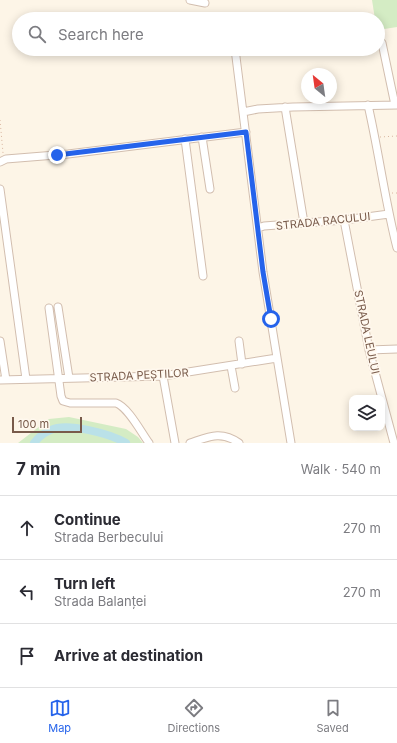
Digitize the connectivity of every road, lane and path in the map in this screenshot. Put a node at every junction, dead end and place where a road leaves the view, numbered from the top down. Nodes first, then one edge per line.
1 (190, 0) edge
2 (204, 3) dead end
3 (235, 56) edge
4 (385, 56) edge
5 (242, 100) junction
6 (368, 105) junction
7 (396, 105) edge
8 (285, 107) junction
9 (253, 110) junction
10 (243, 112) junction
11 (0, 120) edge
12 (246, 132) junction
13 (397, 136) edge
14 (202, 137) junction
15 (376, 138) junction
16 (184, 139) junction
17 (3, 160) edge
18 (0, 189) edge
19 (210, 189) dead end
20 (389, 214) junction
21 (344, 220) junction
22 (304, 223) junction
23 (258, 228) junction
24 (397, 248) edge
25 (203, 276) dead end
26 (58, 307) dead end
27 (49, 308) dead end
28 (238, 340) dead end
29 (0, 341) edge
30 (397, 349) edge
31 (369, 350) junction
32 (277, 358) junction
33 (242, 364) junction
34 (231, 366) junction
35 (164, 376) junction
36 (69, 378) junction
37 (59, 379) junction
38 (3, 380) edge
39 (26, 380) junction
40 (235, 388) dead end
41 (149, 443) edge
42 (175, 443) edge
43 (190, 443) edge
44 (238, 443) edge
45 (291, 443) edge
46 (394, 443) edge

1 - 2 street
3 - 5 street
4 - 7 street
5 - 9 street
5 - 10 street
6 - 7 street
6 - 8 street
6 - 15 street
8 - 9 street
8 - 22 street
9 - 10 street
10 - 12 street
11 - 17 path
12 - 14 street
12 - 23 street
13 - 15 path
14 - 16 street
14 - 19 street
15 - 20 street
16 - 17 street
16 - 25 street
18 - 39 street
20 - 21 street, STRADA RACULUI
20 - 24 street
21 - 22 street, STRADA RACULUI
21 - 31 street, STRADA LEULUI
22 - 23 street, STRADA RACULUI
23 - 32 street
26 - 36 street
27 - 37 street
28 - 33 street
29 - 38 street
30 - 31 street
31 - 46 street, STRADA LEULUI
32 - 33 street, STRADA PEȘTILOR
32 - 45 street
33 - 34 street, STRADA PEȘTILOR
34 - 35 street, STRADA PEȘTILOR
34 - 40 street
35 - 36 street, STRADA PEȘTILOR
35 - 42 street
36 - 37 street, STRADA PEȘTILOR
37 - 39 street, STRADA PEȘTILOR
37 - 41 street
38 - 39 street, STRADA PEȘTILOR
43 - 44 street

